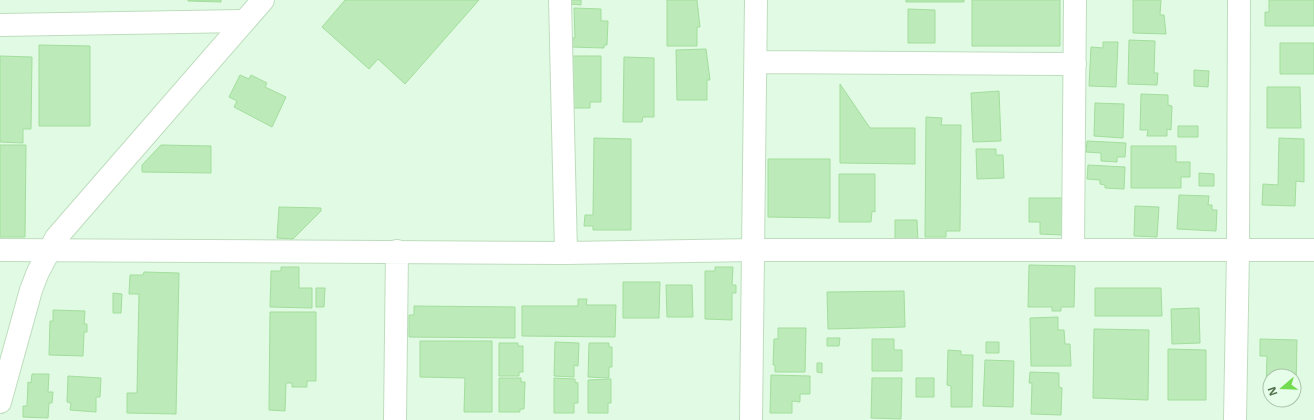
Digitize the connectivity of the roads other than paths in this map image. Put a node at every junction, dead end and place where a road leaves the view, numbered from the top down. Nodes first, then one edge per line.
1 (263, 0) edge
2 (560, 0) edge
3 (756, 0) edge
4 (1075, 0) edge
5 (1239, 0) edge
6 (244, 21) junction
7 (0, 25) edge
8 (756, 62) junction
9 (1075, 64) junction
10 (1073, 249) junction
11 (0, 250) edge
12 (49, 250) junction
13 (754, 250) junction
14 (1314, 250) edge
15 (397, 251) junction
16 (1238, 251) junction
17 (566, 253) junction
18 (0, 402) edge
19 (395, 420) edge
20 (751, 420) edge
21 (1235, 420) edge

1 - 6 street
2 - 17 street
3 - 8 street
4 - 9 street
5 - 16 street
6 - 7 street
6 - 12 street
8 - 9 street
8 - 13 street
9 - 10 street
10 - 13 street
10 - 16 street
11 - 12 street
12 - 15 street
12 - 18 street
13 - 17 street
13 - 20 street
14 - 16 street
15 - 17 street
15 - 19 street
16 - 21 street

